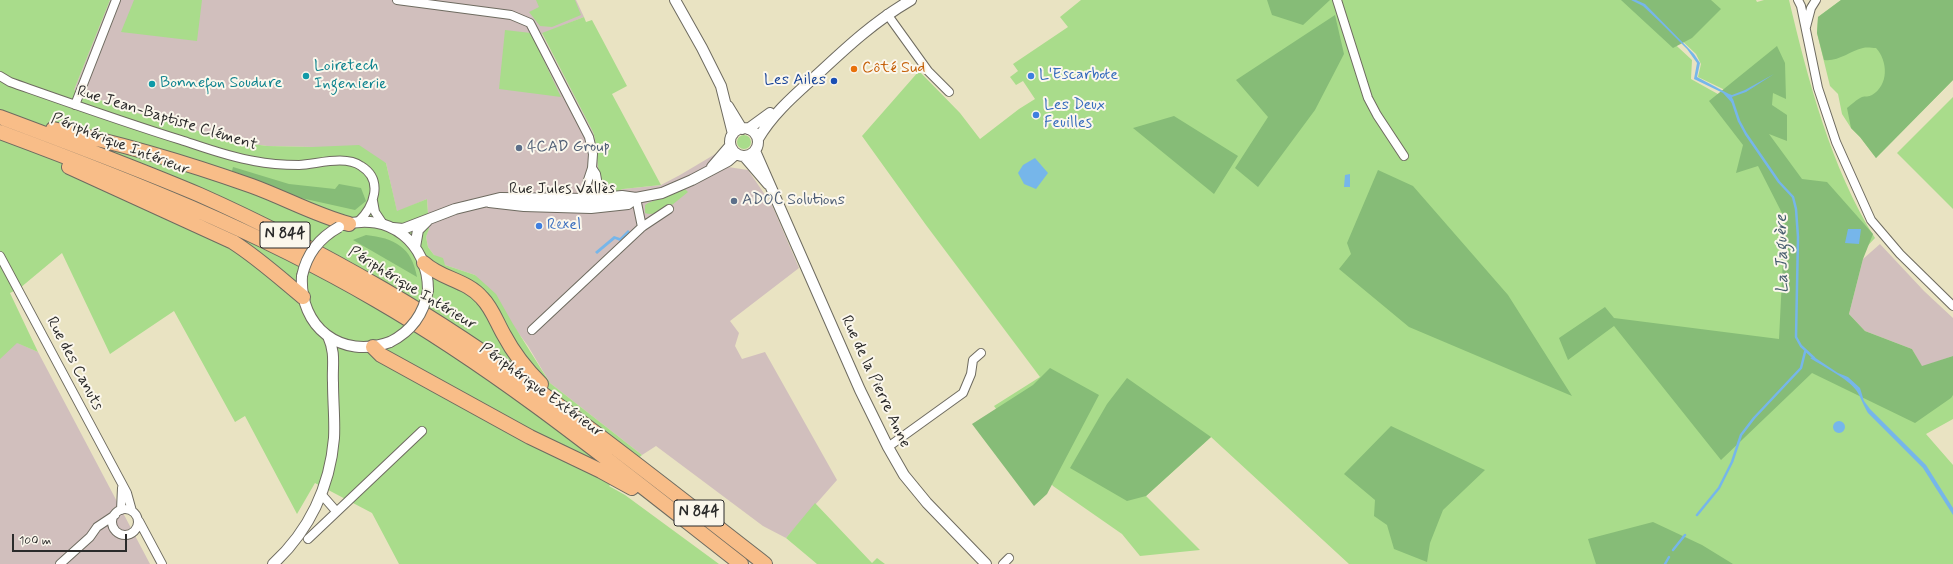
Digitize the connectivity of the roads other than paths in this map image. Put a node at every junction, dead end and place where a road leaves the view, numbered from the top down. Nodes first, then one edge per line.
1 (116, 0) edge
2 (397, 0) edge
3 (675, 0) edge
4 (911, 0) edge
5 (1337, 0) edge
6 (1816, 0) edge
7 (1799, 3) edge
8 (1811, 8) junction
9 (887, 14) junction
10 (1805, 29) junction
11 (0, 76) edge
12 (949, 92) dead end
13 (788, 100) junction
14 (726, 102) junction
15 (76, 105) junction
16 (0, 110) edge
17 (0, 117) edge
18 (745, 129) junction
19 (0, 132) edge
20 (733, 134) junction
21 (758, 139) junction
22 (38, 146) junction
23 (755, 151) junction
24 (737, 152) junction
25 (1404, 156) dead end
26 (592, 168) junction
27 (772, 189) junction
28 (636, 198) junction
29 (373, 200) junction
30 (589, 200) junction
31 (669, 209) dead end
32 (428, 219) junction
33 (348, 224) junction
34 (383, 224) junction
35 (642, 227) junction
36 (393, 228) junction
37 (415, 247) junction
38 (0, 256) edge
39 (424, 263) junction
40 (303, 297) junction
41 (1953, 306) edge
42 (532, 330) dead end
43 (328, 336) junction
44 (350, 346) junction
45 (373, 347) junction
46 (981, 353) dead end
47 (334, 364) junction
48 (547, 397) junction
49 (422, 431) dead end
50 (888, 447) junction
51 (122, 485) junction
52 (322, 495) junction
53 (132, 511) junction
54 (672, 511) junction
55 (118, 512) junction
56 (336, 512) junction
57 (138, 519) junction
58 (113, 528) junction
59 (90, 537) junction
60 (308, 540) dead end
61 (1009, 558) dead end
62 (60, 564) edge
63 (162, 564) edge
64 (273, 564) edge
65 (741, 564) edge
66 (764, 564) edge
67 (986, 564) edge
68 (1003, 564) edge

1 - 15 street
2 - 26 street
3 - 14 street
4 - 9 street
5 - 25 street
6 - 8 street
7 - 8 street
7 - 10 street
8 - 10 street
9 - 12 street
9 - 13 street
10 - 41 street
11 - 15 street, Rue Jean-Baptiste Clément
13 - 18 street
13 - 21 street
14 - 18 street
14 - 20 street
15 - 29 street, Rue Jean-Baptiste Clément
16 - 33 highway
17 - 48 highway, Périphérique Intérieur / N 844
18 - 20 street
18 - 21 street
19 - 22 highway, Périphérique Extérieur / N 844
20 - 24 street
21 - 23 street
22 - 40 highway
22 - 54 highway, Périphérique Extérieur / N 844
23 - 24 street
23 - 27 street, Rue de la Pierre Anne
24 - 27 street, Rue de la Pierre Anne
24 - 28 street, Rue Jules Vallès
26 - 30 street
26 - 30 street
27 - 50 street, Rue de la Pierre Anne
28 - 30 street, Rue Jules Vallès
28 - 35 street, Rue Jules Vallès
29 - 33 street
29 - 34 street, Rue Jean-Baptiste Clément
30 - 32 street, Rue Jules Vallès
31 - 35 street
32 - 36 street, Rue Jules Vallès
32 - 37 street
33 - 34 street
33 - 40 street, bridge
34 - 36 street
35 - 42 street
36 - 37 street
37 - 39 street
38 - 51 street, Rue des Canuts
39 - 45 street, bridge
39 - 48 highway
40 - 43 street
43 - 44 street
43 - 47 street
44 - 45 street
44 - 47 street
45 - 54 highway
46 - 50 street
47 - 52 street
48 - 66 highway, Périphérique Intérieur / N 844
49 - 56 street
50 - 67 street, Rue de la Pierre Anne
51 - 53 street, Rue des Canuts
51 - 55 street, Rue des Canuts
52 - 56 street
52 - 64 street
53 - 55 street
53 - 57 street
54 - 65 highway, Périphérique Extérieur / N 844
55 - 58 street
55 - 59 street
56 - 60 street
57 - 58 street
57 - 63 street
58 - 59 street
59 - 62 street
61 - 68 street

